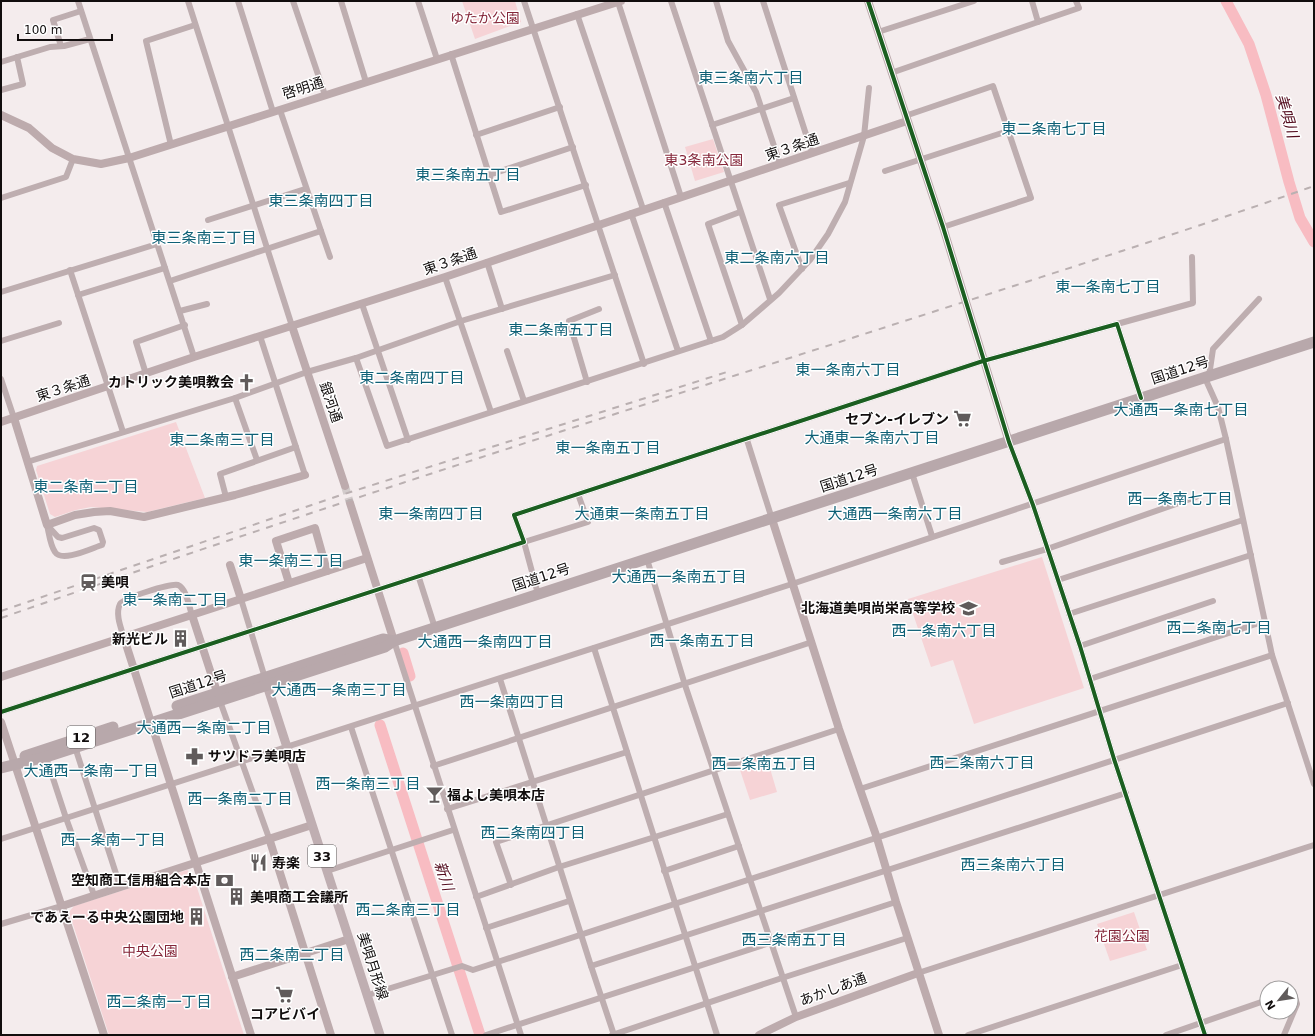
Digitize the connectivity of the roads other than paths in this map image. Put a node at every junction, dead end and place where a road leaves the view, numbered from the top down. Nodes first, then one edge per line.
1 (78, 1) edge
2 (188, 1) edge
3 (238, 1) edge
4 (293, 1) edge
5 (340, 1) edge
6 (418, 1) edge
7 (524, 1) edge
8 (619, 1) edge
9 (671, 1) edge
10 (716, 1) edge
11 (763, 1) edge
12 (868, 1) edge
13 (974, 1) edge
14 (1032, 1) edge
15 (1076, 1) edge
16 (81, 11) junction
17 (577, 14) junction
18 (1038, 22) junction
19 (195, 25) junction
20 (533, 28) junction
21 (878, 32) junction
22 (90, 38) junction
23 (61, 46) junction
24 (451, 54) junction
25 (17, 57) junction
26 (437, 59) junction
27 (1, 62) edge
28 (891, 73) junction
29 (366, 82) junction
30 (869, 88) dead end
31 (1, 90) edge
32 (325, 95) junction
33 (794, 98) junction
34 (560, 107) junction
35 (762, 109) junction
36 (277, 111) junction
37 (1, 115) edge
38 (906, 118) junction
39 (712, 125) junction
40 (227, 127) junction
41 (1008, 131) junction
42 (476, 135) junction
43 (864, 136) junction
44 (171, 145) junction
45 (573, 147) junction
46 (812, 153) junction
47 (129, 158) junction
48 (73, 159) junction
49 (920, 160) junction
50 (780, 164) junction
51 (885, 171) dead end
52 (489, 175) junction
53 (731, 181) junction
54 (849, 183) junction
55 (586, 185) junction
56 (305, 188) junction
57 (681, 197) junction
58 (1, 198) edge
59 (664, 202) junction
60 (252, 206) junction
61 (643, 209) junction
62 (740, 212) junction
63 (631, 213) junction
64 (208, 220) dead end
65 (598, 224) junction
66 (943, 227) junction
67 (321, 231) junction
68 (157, 244) junction
69 (267, 250) junction
70 (330, 257) dead end
71 (1192, 257) dead end
72 (487, 262) junction
73 (166, 268) junction
74 (802, 269) junction
75 (70, 270) junction
76 (615, 275) junction
77 (445, 277) junction
78 (170, 281) junction
79 (1, 292) edge
80 (78, 295) junction
81 (770, 299) junction
82 (1259, 299) dead end
83 (207, 304) dead end
84 (362, 304) junction
85 (502, 309) junction
86 (599, 309) dead end
87 (180, 311) junction
88 (461, 321) junction
89 (59, 323) dead end
90 (1117, 324) junction
91 (185, 325) junction
92 (742, 325) junction
93 (292, 326) junction
94 (260, 336) junction
95 (1, 341) edge
96 (711, 341) junction
97 (1312, 342) edge
98 (378, 350) junction
99 (507, 351) dead end
100 (678, 351) junction
101 (194, 357) junction
102 (356, 358) junction
103 (983, 361) junction
104 (644, 364) junction
105 (307, 372) junction
106 (146, 374) junction
107 (1207, 377) junction
108 (1, 379) edge
109 (587, 382) junction
110 (275, 384) junction
111 (108, 387) junction
112 (235, 398) junction
113 (1141, 398) junction
114 (524, 401) junction
115 (492, 412) junction
116 (14, 418) junction
117 (1, 422) edge
118 (123, 432) junction
119 (1226, 439) junction
120 (408, 440) junction
121 (747, 440) junction
122 (1009, 442) junction
123 (296, 447) junction
124 (257, 460) junction
125 (27, 462) junction
126 (912, 474) junction
127 (304, 475) joint
128 (345, 486) tunnel mouth
129 (578, 494) junction
130 (226, 497) junction
131 (1196, 497) dead end
132 (350, 503) tunnel mouth
133 (1033, 505) junction
134 (772, 519) junction
135 (1243, 520) junction
136 (47, 525) junction
137 (932, 536) junction
138 (524, 542) junction
139 (1047, 549) junction
140 (1252, 555) junction
141 (367, 558) junction
142 (647, 559) junction
143 (1002, 562) dead end
144 (230, 565) dead end
145 (327, 571) junction
146 (418, 578) junction
147 (1058, 580) junction
148 (289, 584) junction
149 (792, 584) junction
150 (378, 591) junction
151 (538, 594) junction
152 (241, 599) junction
153 (1214, 601) dead end
154 (1069, 614) junction
155 (192, 615) junction
156 (1265, 622) junction
157 (667, 624) junction
158 (435, 628) junction
159 (250, 631) junction
160 (124, 638) junction
161 (394, 641) junction
162 (812, 642) junction
163 (1080, 646) junction
164 (203, 647) junction
165 (594, 648) junction
166 (1272, 655) junction
167 (135, 670) junction
168 (1, 677) edge
169 (500, 679) junction
170 (1090, 679) junction
171 (266, 681) junction
172 (685, 685) junction
173 (219, 697) junction
174 (1288, 703) junction
175 (414, 706) junction
176 (613, 707) junction
177 (1100, 711) junction
178 (1, 712) edge
179 (151, 719) junction
180 (1, 722) edge
181 (351, 727) junction
182 (839, 729) junction
183 (519, 738) junction
184 (75, 747) junction
185 (287, 748) junction
186 (627, 752) junction
187 (46, 757) junction
188 (1114, 759) junction
189 (242, 762) junction
190 (15, 764) junction
191 (433, 766) junction
192 (1, 768) edge
193 (714, 769) junction
194 (533, 782) junction
195 (1314, 784) edge
196 (171, 785) junction
197 (860, 789) junction
198 (640, 793) junction
199 (1126, 793) junction
200 (95, 809) junction
201 (447, 809) junction
202 (728, 814) junction
203 (66, 818) junction
204 (312, 825) junction
205 (546, 826) junction
206 (36, 828) junction
207 (454, 830) junction
208 (654, 837) junction
209 (269, 838) junction
210 (877, 838) junction
211 (1, 839) edge
212 (1314, 845) edge
213 (739, 846) junction
214 (392, 850) junction
215 (196, 862) junction
216 (559, 868) junction
217 (327, 871) junction
218 (664, 871) junction
219 (886, 871) junction
220 (750, 879) junction
221 (511, 885) junction
222 (120, 886) junction
223 (94, 895) junction
224 (1159, 896) junction
225 (476, 897) junction
226 (569, 901) junction
227 (896, 902) junction
228 (674, 904) junction
229 (62, 906) junction
230 (760, 911) junction
231 (1, 924) edge
232 (486, 928) junction
233 (580, 934) junction
234 (685, 936) junction
235 (907, 938) junction
236 (349, 939) junction
237 (771, 944) junction
238 (305, 954) junction
239 (498, 962) junction
240 (1182, 965) junction
241 (591, 966) junction
242 (695, 968) junction
243 (918, 973) junction
244 (433, 975) junction
245 (232, 977) junction
246 (782, 978) junction
247 (368, 995) junction
248 (602, 998) junction
249 (706, 1003) junction
250 (1259, 1003) edge
251 (796, 1017) junction
252 (1290, 1020) edge
253 (1201, 1022) junction
254 (517, 1026) junction
255 (104, 1035) edge
256 (251, 1035) edge
257 (331, 1035) edge
258 (380, 1035) edge
259 (452, 1035) edge
260 (486, 1035) edge
261 (521, 1035) edge
262 (613, 1035) edge
263 (717, 1035) edge
264 (759, 1035) edge
265 (939, 1035) edge
266 (968, 1035) edge
267 (1166, 1035) edge
268 (1205, 1035) edge
269 (1284, 1035) edge

1 - 16 street
2 - 19 street
3 - 36 street
4 - 32 street
5 - 29 street
6 - 26 street
7 - 20 street
8 - 17 street, 啓明通
8 - 57 street
9 - 39 street
10 - 35 street
11 - 33 street
12 - 21 street
13 - 21 street
14 - 18 street
15 - 18 street
16 - 22 street
16 - 23 street
17 - 20 street, 啓明通
17 - 61 street
18 - 28 street
19 - 40 street
19 - 44 street
20 - 24 street, 啓明通
20 - 34 street
21 - 28 street
22 - 23 street
22 - 47 street
23 - 25 street
24 - 26 street, 啓明通
24 - 42 street
25 - 27 street
25 - 31 street
26 - 29 street, 啓明通
28 - 38 street
29 - 32 street, 啓明通
30 - 43 street
32 - 36 street, 啓明通
33 - 35 street
33 - 46 street
34 - 42 street
34 - 45 street
35 - 39 street
35 - 50 street
36 - 40 street, 啓明通
36 - 56 street
37 - 48 street, 啓明通
38 - 41 street
38 - 43 street, 東３条通
38 - 49 street
39 - 53 street
40 - 44 street, 啓明通
40 - 60 street
41 - 49 street
41 - 66 street
42 - 52 street
43 - 46 street, 東３条通
43 - 54 street
44 - 47 street, 啓明通
45 - 52 street
45 - 55 street
46 - 50 street, 東３条通
47 - 48 street, 啓明通
47 - 68 street
48 - 58 street
49 - 51 street
49 - 66 street
50 - 53 street, 東３条通
52 - 55 street
53 - 57 street, 東３条通
53 - 62 street
54 - 74 street
54 - 74 street
55 - 65 street
56 - 60 street
56 - 67 street
57 - 59 street, 東３条通
59 - 61 street, 東３条通
59 - 96 street
60 - 64 street
60 - 69 street
61 - 63 street, 東３条通
62 - 81 street
62 - 92 street
63 - 65 street, 東３条通
63 - 100 street
65 - 72 street, 東３条通
65 - 76 street
66 - 103 street
67 - 69 street
67 - 70 street
68 - 73 street
68 - 75 street
69 - 78 street
69 - 93 street
71 - 90 street
72 - 77 street, 東３条通
72 - 85 street
73 - 78 street
73 - 80 street
74 - 81 street
75 - 79 street
75 - 80 street
76 - 85 street
76 - 104 street
77 - 84 street, 東３条通
77 - 88 street
78 - 87 street
80 - 111 street
81 - 92 street
82 - 107 street
83 - 87 street
84 - 93 street, 東３条通
84 - 98 street
85 - 88 street
86 - 109 street
87 - 91 street
88 - 98 street
88 - 115 street
89 - 95 street
90 - 103 street
90 - 113 street
91 - 101 street
91 - 106 street
92 - 96 street
93 - 94 street, 東３条通
93 - 105 street, 銀河通
94 - 101 street, 東３条通
94 - 110 street
96 - 100 street
97 - 107 highway, 国道12号 / 12
98 - 102 street
98 - 120 street
99 - 114 street
100 - 104 street
101 - 106 street, 東３条通
102 - 105 street
102 - 120 street
103 - 121 street
103 - 122 street
104 - 109 street
105 - 110 street
105 - 128 street, 銀河通
106 - 111 street, 東３条通
107 - 113 highway, 国道12号 / 12
107 - 119 street
108 - 116 street
109 - 114 street
110 - 112 street
110 - 123 street
111 - 116 street, 東３条通
111 - 118 street
112 - 118 street
112 - 124 street
113 - 122 highway, 国道12号 / 12
114 - 115 street
115 - 120 street
116 - 117 street, 東３条通
116 - 125 street
118 - 125 street
119 - 133 street
119 - 135 street
121 - 129 street
121 - 134 street
122 - 126 highway, 国道12号 / 12
122 - 133 street
123 - 124 street
123 - 127 street
124 - 130 street
125 - 136 street
126 - 134 highway, 国道12号 / 12
126 - 137 street
127 - 130 street
129 - 138 street
129 - 138 street
130 - 136 street
131 - 139 street
132 - 141 street
133 - 137 street
133 - 139 street
134 - 142 highway, 国道12号 / 12
134 - 149 street
135 - 140 street
135 - 147 street
136 - 136 street
137 - 149 street
138 - 146 street
138 - 151 street
139 - 143 street
139 - 147 street
140 - 154 street
140 - 156 street
141 - 145 street
141 - 150 street
142 - 151 highway, 国道12号 / 12
142 - 157 street
144 - 152 street
145 - 148 street
145 - 148 street
146 - 150 street
146 - 158 street
147 - 154 street
148 - 152 street
149 - 157 street
149 - 162 street
150 - 159 street
150 - 161 street
151 - 158 highway, 国道12号 / 12
152 - 155 street
152 - 159 street
153 - 163 street
154 - 163 street
155 - 160 street
155 - 160 street
155 - 164 street
156 - 166 street
156 - 170 street
157 - 165 street
157 - 172 street
158 - 161 highway, 国道12号 / 12
159 - 164 street
159 - 171 street
160 - 167 street
160 - 168 street
161 - 171 highway, 国道12号 / 12
161 - 175 street
162 - 172 street
162 - 182 street
163 - 170 street
164 - 167 street
164 - 173 street
165 - 169 street
165 - 176 street
166 - 174 street
166 - 177 street
167 - 178 street
167 - 179 street
169 - 175 street
169 - 183 street
170 - 177 street
171 - 173 highway, 国道12号 / 12
171 - 185 main road, 美唄月形線 / 33
172 - 176 street
172 - 193 street
173 - 179 highway, 国道12号 / 12
173 - 189 street
174 - 188 street
174 - 195 street
175 - 181 street
175 - 191 street
176 - 183 street
176 - 186 street
177 - 188 street
177 - 197 street
179 - 184 highway, 国道12号 / 12
179 - 190 highway, 国道12号 / 12
179 - 196 street
180 - 190 street
181 - 185 street
181 - 214 street
182 - 193 street
182 - 197 street
183 - 191 street
183 - 194 street
184 - 187 highway, 国道12号 / 12
184 - 200 street
185 - 189 street
185 - 204 main road, 美唄月形線 / 33
186 - 194 street
186 - 198 street
187 - 190 highway, 国道12号 / 12
187 - 203 street
188 - 199 street
188 - 210 street
189 - 196 street
189 - 209 street
190 - 192 highway, 国道12号 / 12
190 - 206 street
191 - 201 street
193 - 198 street
193 - 202 street
194 - 201 street
194 - 205 street
196 - 200 street
196 - 215 street
197 - 210 street
198 - 205 street
198 - 208 street
199 - 219 street
199 - 224 street
200 - 203 street
200 - 222 street
201 - 207 street
202 - 208 street
202 - 213 street
203 - 206 street
203 - 223 street
204 - 209 street
204 - 217 main road, 美唄月形線 / 33
205 - 216 street
205 - 221 street
206 - 211 street
206 - 229 street
207 - 214 street
207 - 225 street
208 - 216 street
208 - 218 street
209 - 215 street
209 - 238 street
210 - 219 street
210 - 220 street
212 - 224 street
213 - 218 street
213 - 220 street
214 - 217 street
214 - 244 street
215 - 222 street
215 - 245 street
216 - 221 street
216 - 226 street
217 - 236 main road, 美唄月形線 / 33
218 - 228 street
219 - 227 street
219 - 230 street
220 - 228 street
220 - 230 street
221 - 225 street
222 - 223 street
223 - 229 street
224 - 240 street
224 - 243 street
225 - 232 street
226 - 232 street
226 - 233 street
227 - 235 street
227 - 237 street
228 - 233 street
228 - 234 street
229 - 231 street
229 - 255 street
230 - 234 street
230 - 237 street
232 - 239 street
233 - 239 street
233 - 241 street
234 - 241 street
234 - 242 street
235 - 243 street
235 - 246 street
236 - 238 street
236 - 247 main road, 美唄月形線 / 33
237 - 242 street
237 - 246 street
238 - 245 street
238 - 257 street
239 - 244 street
239 - 254 street
240 - 253 street
240 - 266 street
241 - 248 street
242 - 248 street
242 - 249 street
243 - 251 street, あかしあ通
243 - 265 street
244 - 247 street
244 - 259 street
245 - 256 street
246 - 249 street
246 - 251 street
247 - 258 main road, 美唄月形線 / 33
248 - 254 street
248 - 262 street
249 - 262 street
249 - 263 street
250 - 253 street
251 - 264 street, あかしあ通
252 - 269 street
253 - 267 street
253 - 268 street
254 - 260 street
254 - 261 street

